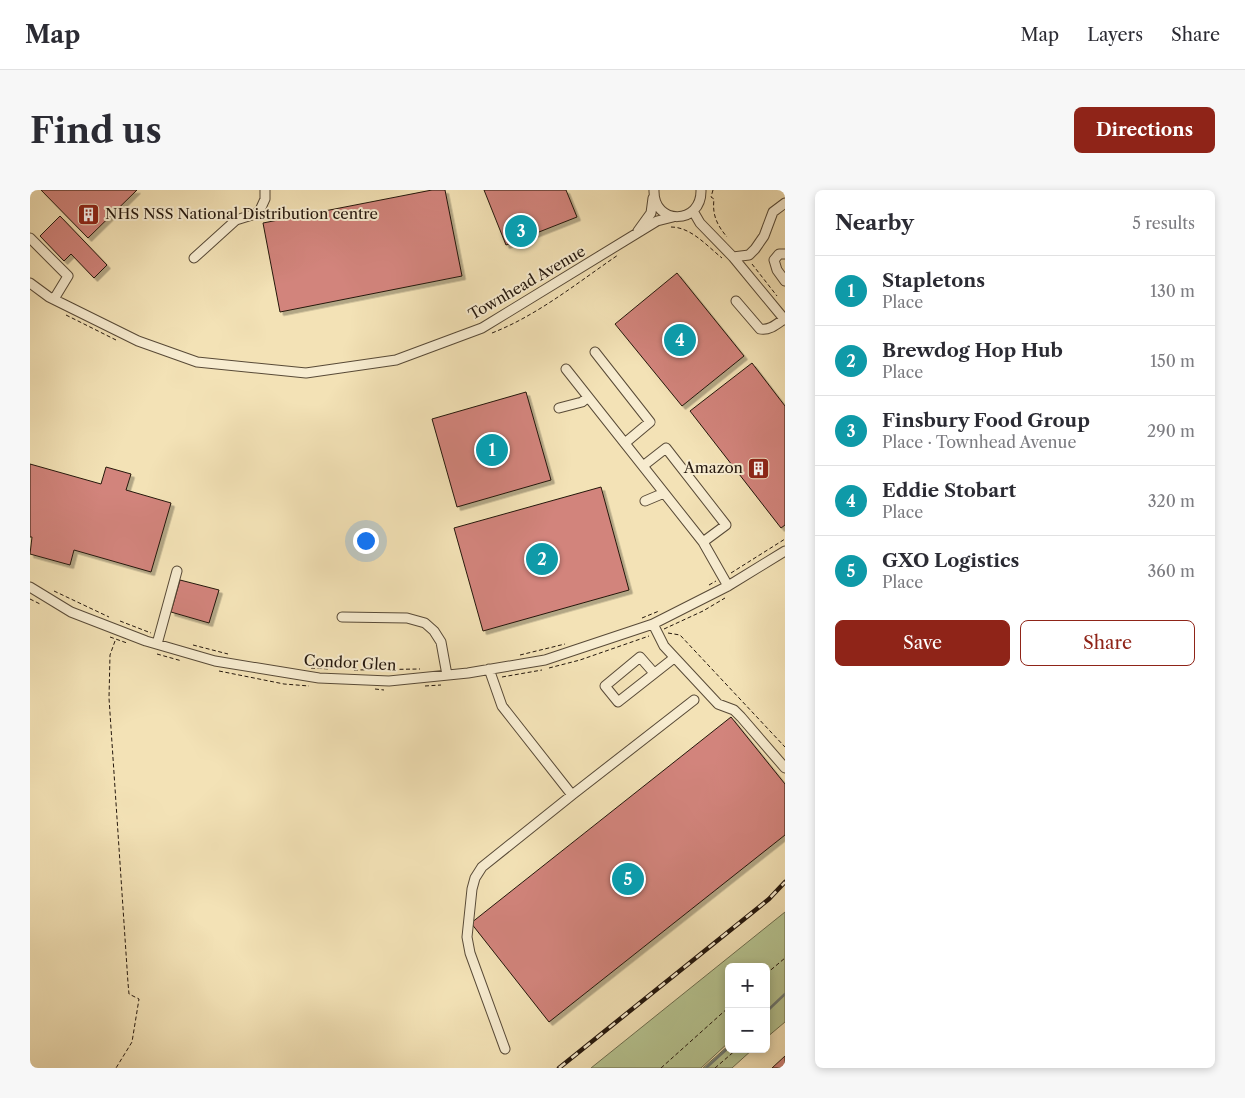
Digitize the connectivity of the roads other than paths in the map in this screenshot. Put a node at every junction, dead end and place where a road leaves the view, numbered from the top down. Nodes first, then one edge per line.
1 (265, 190) edge
2 (701, 190) edge
3 (654, 193) edge
4 (783, 206) edge
5 (693, 211) junction
6 (672, 217) junction
7 (635, 235) junction
8 (30, 238) edge
9 (785, 254) edge
10 (734, 257) junction
11 (194, 258) dead end
12 (785, 281) edge
13 (30, 283) edge
14 (54, 299) junction
15 (736, 301) dead end
16 (785, 320) edge
17 (595, 352) dead end
18 (566, 369) dead end
19 (588, 397) junction
20 (559, 408) dead end
21 (624, 443) junction
22 (643, 466) junction
23 (664, 493) junction
24 (645, 501) dead end
25 (703, 542) junction
26 (785, 551) edge
27 (176, 571) dead end
28 (725, 582) junction
29 (30, 587) edge
30 (342, 617) dead end
31 (656, 632) junction
32 (158, 640) junction
33 (674, 658) junction
34 (490, 669) junction
35 (654, 674) junction
36 (447, 675) junction
37 (694, 700) dead end
38 (785, 768) edge
39 (572, 795) junction
40 (505, 1049) dead end

1 - 11 street
2 - 5 street
3 - 6 street
3 - 7 street, Townhead Avenue
4 - 10 street
5 - 6 street, Townhead Avenue
5 - 10 street
6 - 7 street, Townhead Avenue
7 - 14 street, Townhead Avenue
8 - 14 street
9 - 12 street
10 - 16 street
13 - 14 street, Townhead Avenue
15 - 16 street
17 - 21 street
18 - 19 street
19 - 20 street
19 - 21 street
21 - 22 street
22 - 23 street
22 - 25 street
23 - 24 street
23 - 25 street
25 - 28 street
26 - 28 street, Condor Glen
27 - 32 street
28 - 31 street, Condor Glen
29 - 32 street, Condor Glen
30 - 36 street
31 - 33 street
31 - 34 street, Condor Glen
32 - 36 street, Condor Glen
33 - 35 street
33 - 38 street
34 - 36 street, Condor Glen
34 - 39 street
35 - 35 street
37 - 39 street
39 - 40 street

